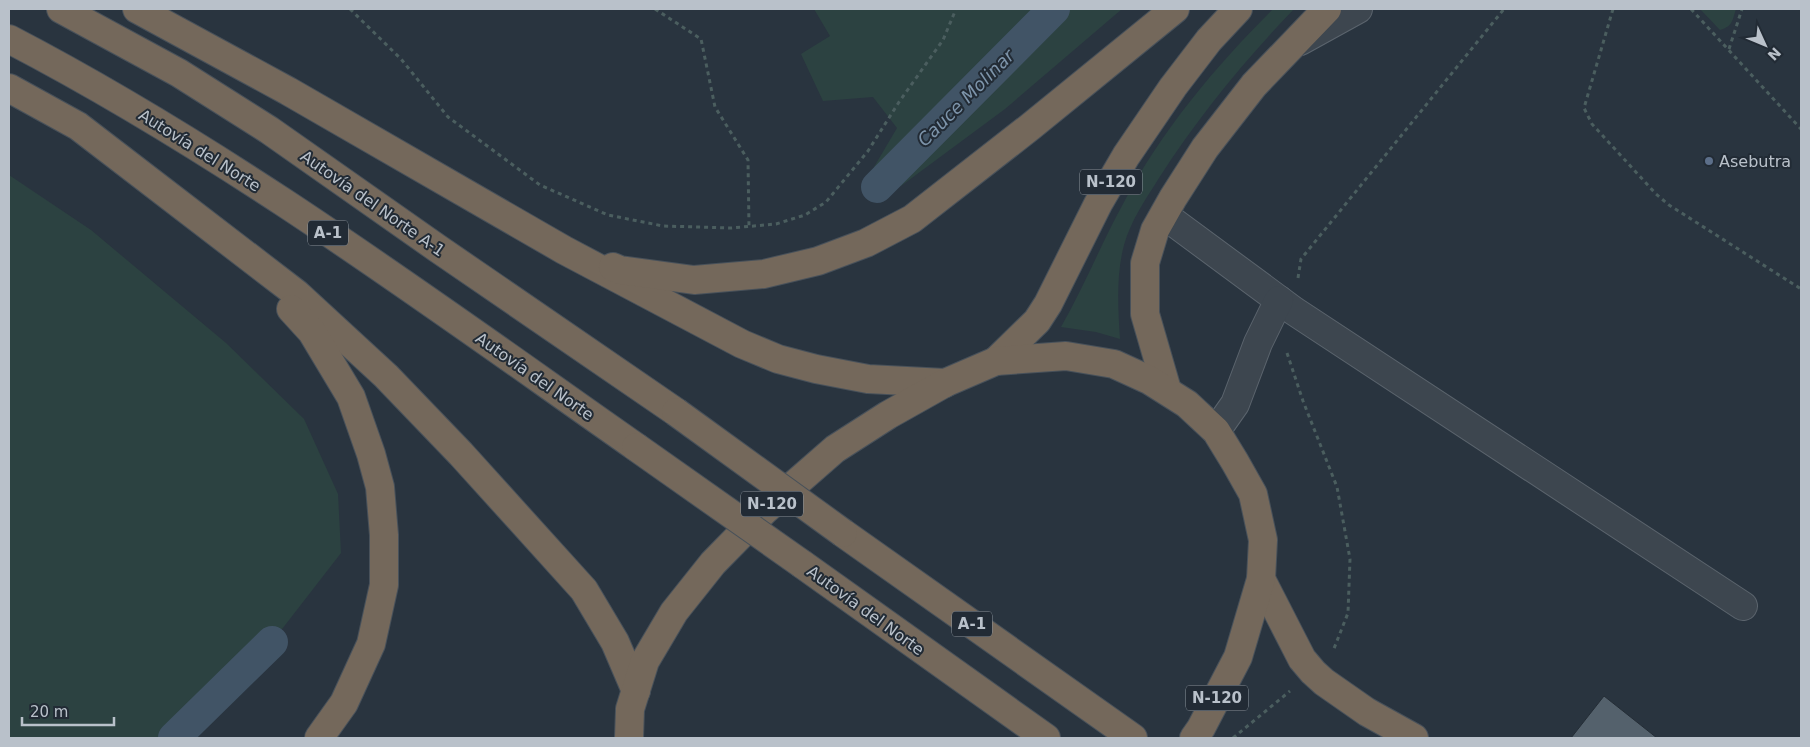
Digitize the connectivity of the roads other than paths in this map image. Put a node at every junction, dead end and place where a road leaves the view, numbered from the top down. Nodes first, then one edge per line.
1 (61, 9) edge
2 (137, 9) edge
3 (1176, 9) edge
4 (1238, 9) edge
5 (1327, 9) edge
6 (1358, 9) edge
7 (9, 38) edge
8 (1292, 45) junction
9 (9, 88) edge
10 (1164, 215) junction
11 (564, 250) junction
12 (243, 252) junction
13 (1279, 300) junction
14 (996, 361) junction
15 (945, 382) junction
16 (1167, 390) junction
17 (1216, 431) junction
18 (1261, 579) junction
19 (1743, 606) dead end
20 (636, 690) junction
21 (626, 736) edge
22 (319, 738) edge
23 (1046, 738) edge
24 (1133, 738) edge
25 (1194, 738) edge
26 (1414, 738) edge

1 - 24 highway, Autovía del Norte A-1 / A-1, bridge
2 - 11 highway
3 - 11 highway
4 - 14 highway, N-120
5 - 8 highway
6 - 8 street
7 - 23 highway, Autovía del Norte / A-1, bridge
8 - 10 highway
9 - 12 highway
10 - 13 street
10 - 16 highway
11 - 15 highway
12 - 20 highway
12 - 22 highway
13 - 17 street
13 - 19 street
14 - 15 highway, N-120
14 - 16 highway, N-120
15 - 20 highway, N-120
16 - 17 highway, N-120
17 - 18 highway, N-120
18 - 25 highway, N-120
18 - 26 highway
20 - 21 highway, N-120

